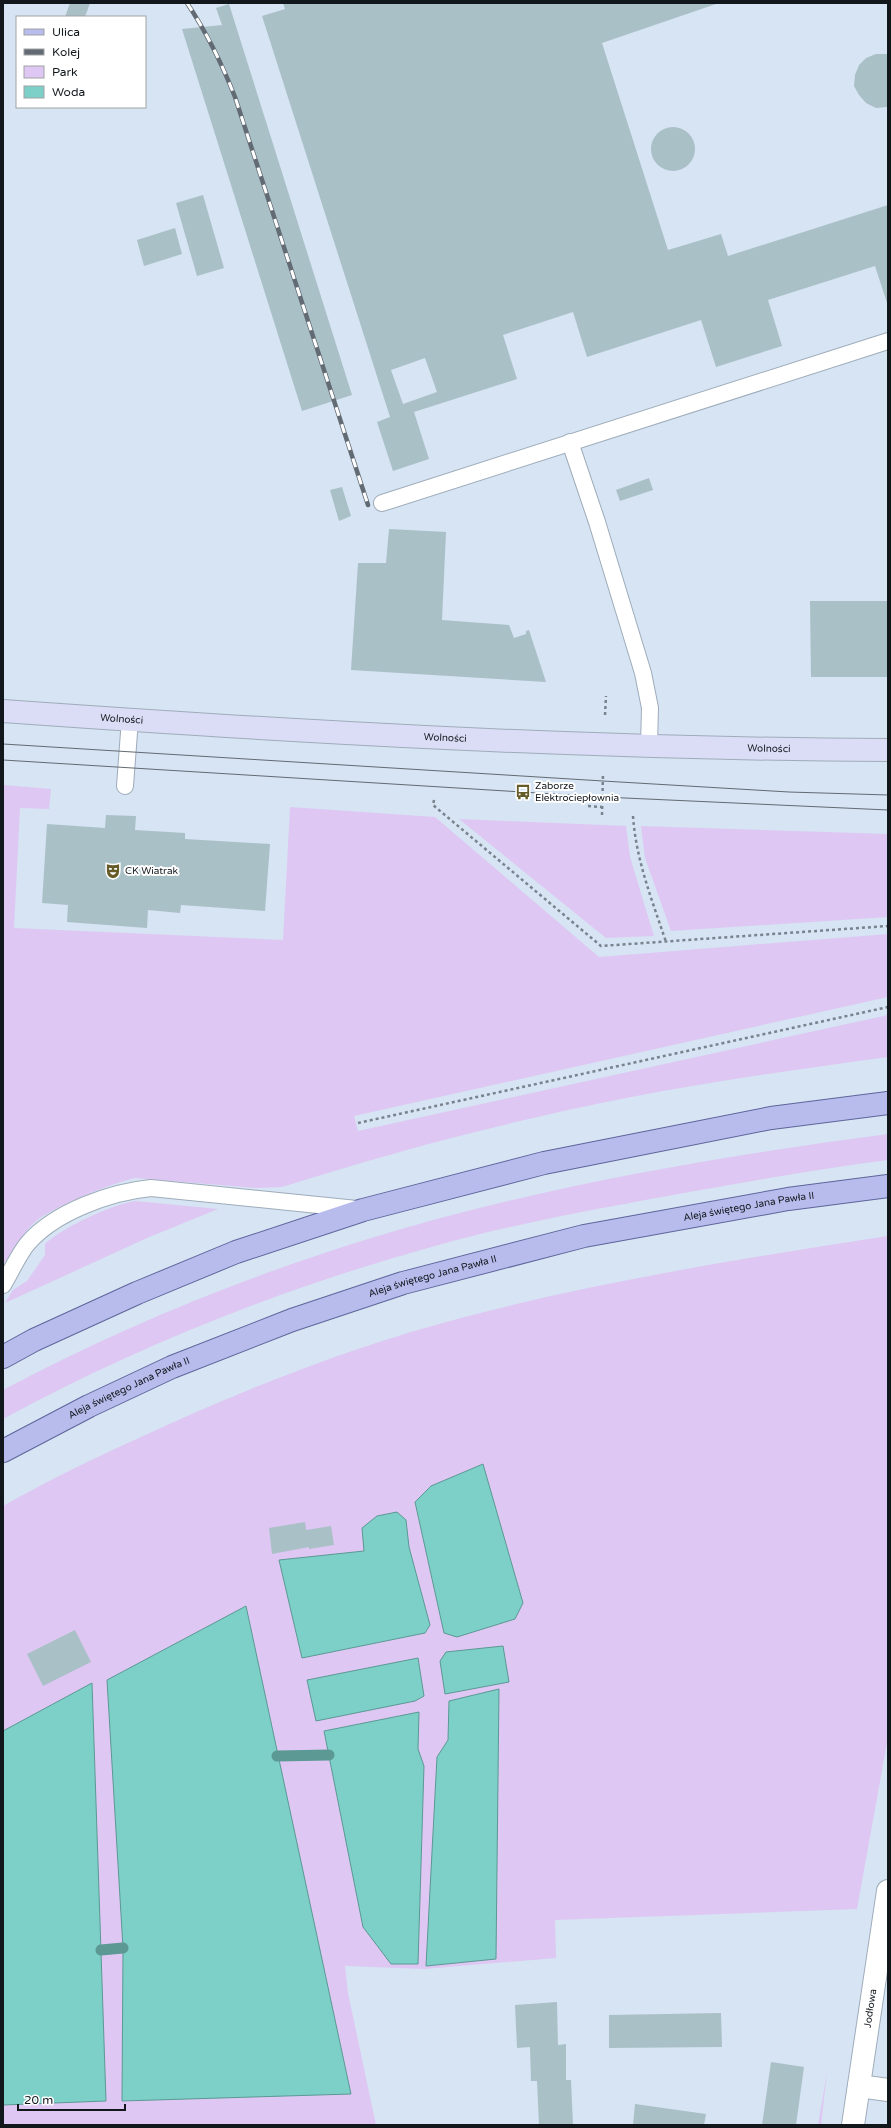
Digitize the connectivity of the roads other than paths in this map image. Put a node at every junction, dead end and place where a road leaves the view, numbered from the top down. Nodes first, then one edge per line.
1 (888, 341) edge
2 (570, 442) junction
3 (382, 502) dead end
4 (3, 711) edge
5 (130, 719) junction
6 (649, 745) junction
7 (888, 750) edge
8 (125, 786) dead end
9 (888, 1103) edge
10 (888, 1186) edge
11 (363, 1210) junction
12 (3, 1285) edge
13 (3, 1357) edge
14 (3, 1451) edge
15 (888, 1891) edge
16 (859, 2086) junction
17 (888, 2090) edge
18 (853, 2125) edge

1 - 2 lane
2 - 3 lane
2 - 6 lane
4 - 5 street, Wolności
5 - 6 street, Wolności
5 - 8 lane
6 - 7 street, Wolności
9 - 11 main road
10 - 14 main road, Aleja świętego Jana Pawła II
11 - 12 lane
11 - 13 main road
15 - 16 street, Jodłowa
16 - 17 street
16 - 18 street, Jodłowa

